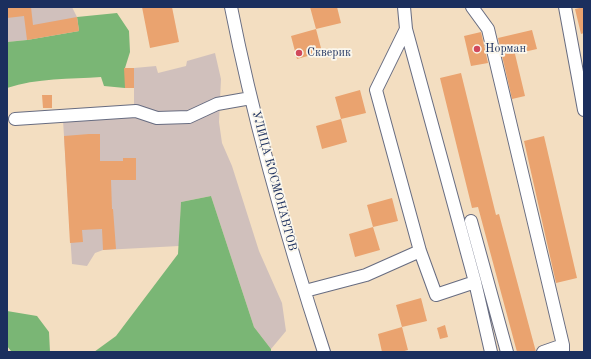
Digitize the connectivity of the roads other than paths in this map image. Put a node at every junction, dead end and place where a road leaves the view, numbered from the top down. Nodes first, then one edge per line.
1 (232, 7) edge
2 (404, 7) edge
3 (472, 7) edge
4 (565, 7) edge
5 (406, 29) junction
6 (251, 98) junction
7 (584, 110) edge
8 (16, 119) dead end
9 (471, 220) dead end
10 (420, 251) junction
11 (475, 282) junction
12 (305, 291) junction
13 (563, 348) edge
14 (324, 352) edge
15 (491, 352) edge
16 (507, 352) edge
17 (543, 352) edge

1 - 6 street, УЛИЦА КОСМОНАВТОВ
2 - 5 street
3 - 13 street
4 - 7 street
5 - 10 street
5 - 11 street
6 - 8 street
6 - 12 street, УЛИЦА КОСМОНАВТОВ
9 - 16 street
10 - 11 street
10 - 12 street
11 - 15 street
12 - 14 street, УЛИЦА КОСМОНАВТОВ
13 - 17 street

